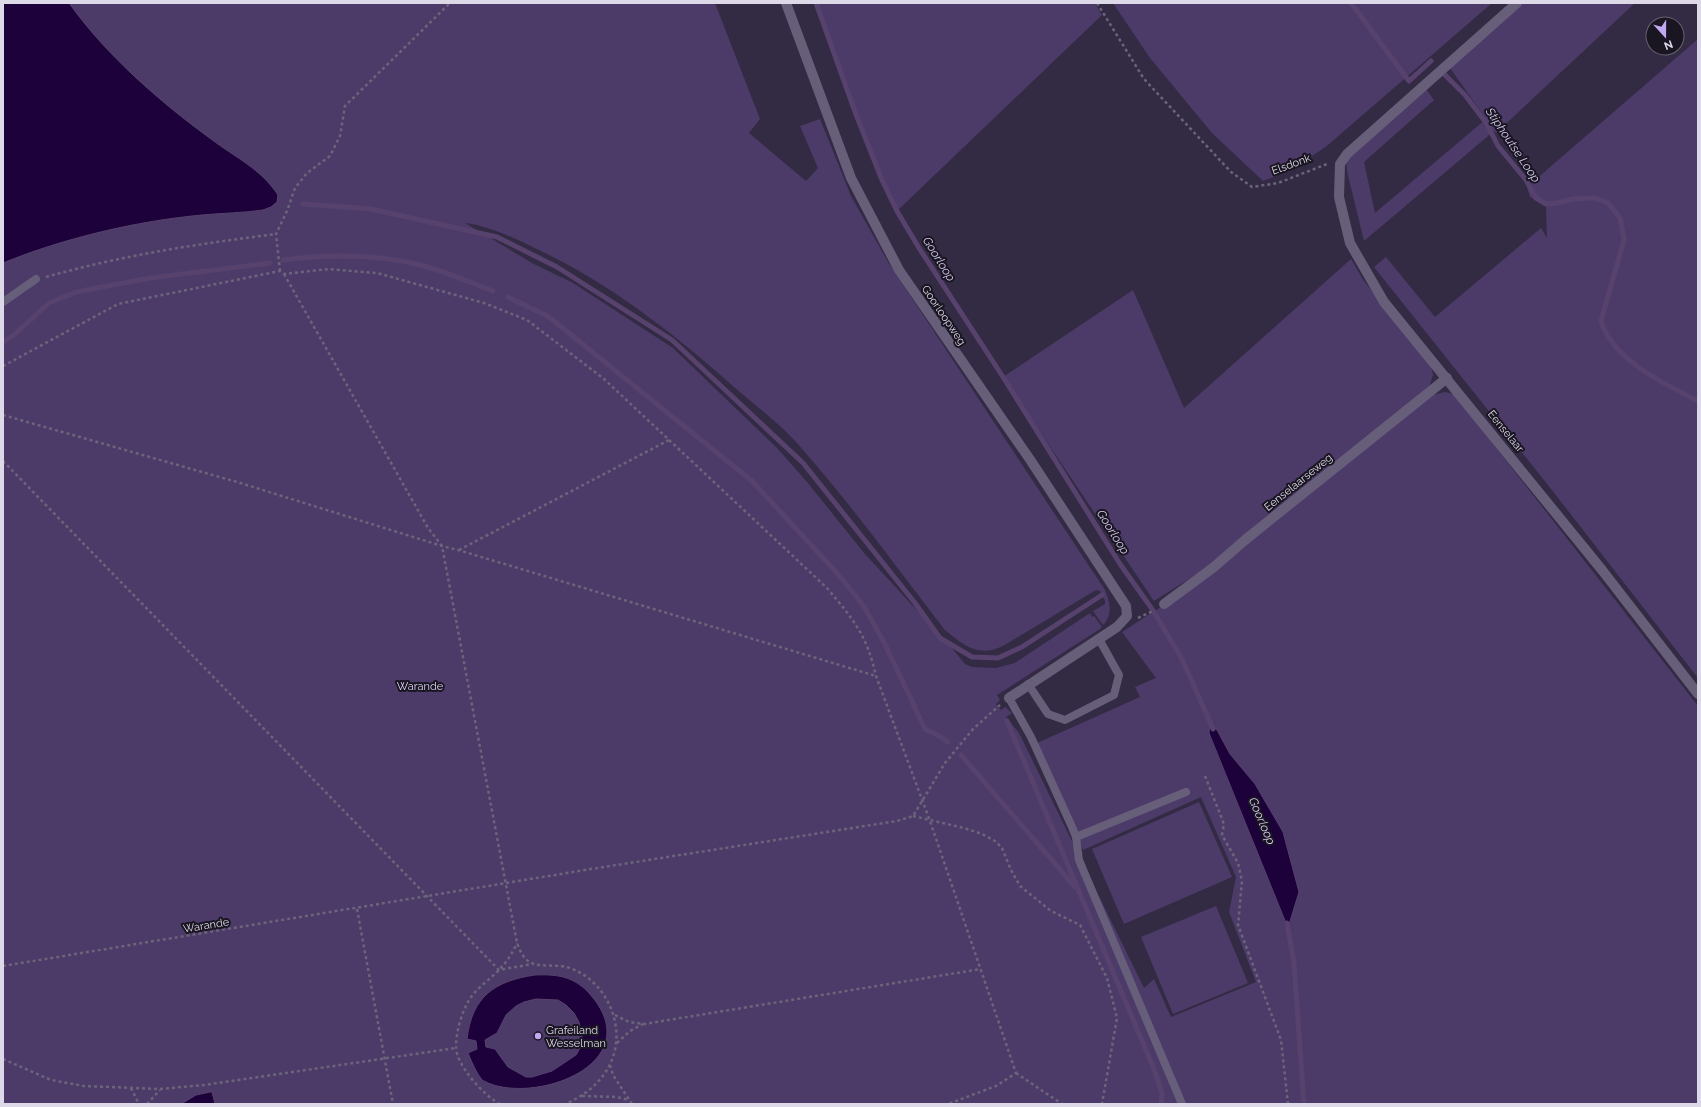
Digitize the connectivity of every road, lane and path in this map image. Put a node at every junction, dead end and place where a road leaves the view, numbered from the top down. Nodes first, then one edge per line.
1 (450, 3) edge
2 (786, 3) edge
3 (1097, 3) edge
4 (1517, 3) edge
5 (1340, 164) junction
6 (276, 234) junction
7 (280, 271) junction
8 (284, 274) junction
9 (36, 279) joint
10 (3, 302) edge
11 (3, 366) edge
12 (1447, 378) junction
13 (3, 415) edge
14 (669, 440) junction
15 (3, 461) edge
16 (442, 546) junction
17 (458, 550) junction
18 (1164, 604) dead end
19 (1099, 639) junction
20 (876, 676) junction
21 (1028, 684) junction
22 (1698, 694) edge
23 (1009, 698) junction
24 (1206, 776) dead end
25 (1186, 792) dead end
26 (922, 801) junction
27 (913, 816) junction
28 (930, 821) junction
29 (1076, 837) junction
30 (506, 883) junction
31 (427, 897) junction
32 (357, 909) junction
33 (517, 943) junction
34 (533, 964) junction
35 (3, 966) edge
36 (981, 969) junction
37 (499, 970) junction
38 (615, 1015) junction
39 (644, 1024) junction
40 (616, 1044) junction
41 (456, 1048) junction
42 (385, 1058) junction
43 (3, 1059) edge
44 (610, 1065) junction
45 (1016, 1073) junction
46 (131, 1088) junction
47 (160, 1089) junction
48 (582, 1096) junction
49 (574, 1100) junction
50 (629, 1100) junction
51 (139, 1104) edge
52 (147, 1104) edge
53 (393, 1104) edge
54 (500, 1104) edge
55 (565, 1104) edge
56 (572, 1104) edge
57 (632, 1104) edge
58 (948, 1104) edge
59 (1062, 1104) edge
60 (1102, 1104) edge
61 (1182, 1104) edge
62 (1288, 1104) edge

1 - 6 path
2 - 19 street, Goorloopweg
3 - 5 path, Elsdonk
4 - 5 street
5 - 12 street, Eenselaar
6 - 7 path
6 - 9 path
7 - 8 path
7 - 11 path
8 - 14 path
8 - 16 path
9 - 10 lane
12 - 18 street, Eenselaarseweg
12 - 22 street, Eenselaar
13 - 16 path
14 - 17 path
14 - 20 path
15 - 31 path
16 - 17 path
16 - 30 path
17 - 20 path
19 - 21 street
19 - 21 lane
20 - 26 path
21 - 23 street
23 - 26 path
23 - 29 lane
24 - 62 path
25 - 29 lane
26 - 27 path
26 - 28 path
27 - 28 path
27 - 30 path, Warande
28 - 36 path
28 - 60 path
29 - 61 lane
30 - 31 path, Warande
30 - 33 path
31 - 32 path, Warande
31 - 37 path
32 - 35 path, Warande
32 - 42 path
33 - 34 path
33 - 37 path
34 - 37 path
34 - 38 path
36 - 39 path
36 - 45 path
37 - 41 path
38 - 39 path
38 - 40 path
39 - 40 path
40 - 44 path
41 - 42 path
41 - 54 path
42 - 47 path
42 - 53 path
43 - 46 path
44 - 48 path
44 - 50 path
45 - 58 path
45 - 59 path
46 - 47 path
46 - 51 path
47 - 52 path
48 - 49 path
48 - 50 path
49 - 55 path
49 - 56 path
50 - 57 path

